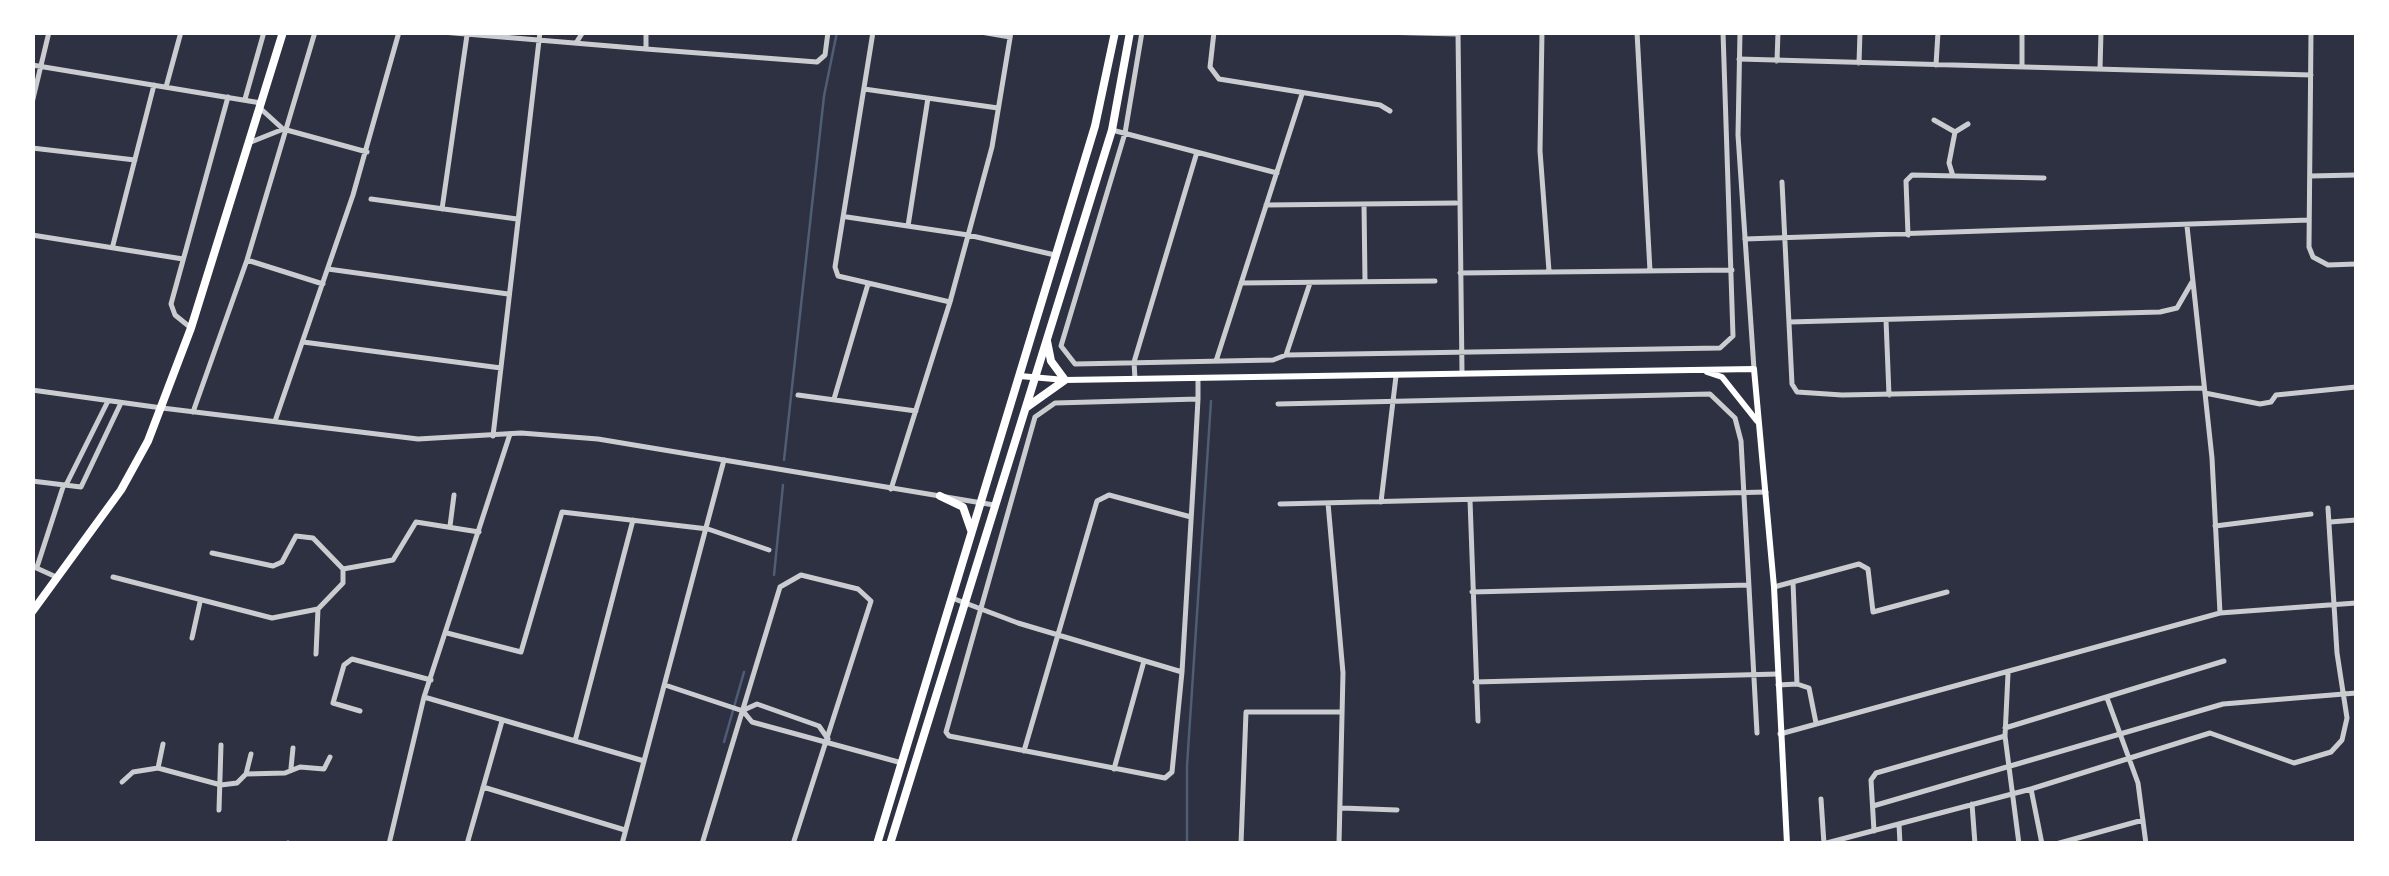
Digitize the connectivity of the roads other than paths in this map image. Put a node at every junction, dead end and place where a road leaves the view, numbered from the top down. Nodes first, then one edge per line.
1 (49, 32) edge
2 (182, 32) edge
3 (264, 32) edge
4 (283, 32) edge
5 (315, 32) edge
6 (399, 32) edge
7 (442, 32) edge
8 (540, 32) edge
9 (558, 32) edge
10 (583, 32) edge
11 (646, 32) edge
12 (828, 32) edge
13 (872, 32) edge
14 (981, 32) edge
15 (1116, 32) edge
16 (1130, 32) edge
17 (1142, 32) edge
18 (1214, 32) edge
19 (1380, 32) edge
20 (1542, 32) edge
21 (1637, 32) edge
22 (1723, 32) edge
23 (1740, 32) edge
24 (1778, 32) edge
25 (1860, 32) edge
26 (1938, 32) edge
27 (2022, 32) edge
28 (2101, 32) edge
29 (2311, 32) edge
30 (1458, 33) edge
31 (1011, 35) edge
32 (466, 36) junction
33 (539, 43) junction
34 (556, 43) junction
35 (576, 43) junction
36 (646, 48) junction
37 (1112, 56) junction
38 (1126, 58) junction
39 (1739, 60) junction
40 (1777, 60) junction
41 (1858, 63) junction
42 (1936, 65) junction
43 (32, 66) edge
44 (41, 67) junction
45 (2022, 67) junction
46 (2100, 70) junction
47 (2310, 75) junction
48 (154, 86) junction
49 (166, 87) junction
50 (864, 89) junction
51 (1302, 94) junction
52 (228, 97) junction
53 (928, 98) junction
54 (245, 99) junction
55 (32, 103) edge
56 (262, 106) junction
57 (998, 108) junction
58 (1390, 111) dead end
59 (1934, 120) dead end
60 (1968, 124) dead end
61 (286, 130) junction
62 (1112, 130) junction
63 (1955, 132) junction
64 (1125, 133) junction
65 (251, 142) junction
66 (32, 148) edge
67 (367, 152) junction
68 (1197, 152) junction
69 (135, 160) junction
70 (1949, 163) junction
71 (1276, 173) junction
72 (2356, 175) edge
73 (1938, 176) junction
74 (1953, 176) junction
75 (2310, 176) junction
76 (2044, 178) dead end
77 (1782, 182) dead end
78 (371, 199) dead end
79 (1456, 203) junction
80 (1364, 204) junction
81 (1266, 205) junction
82 (442, 209) junction
83 (846, 217) junction
84 (518, 219) junction
85 (2309, 220) junction
86 (908, 226) junction
87 (2187, 226) junction
88 (1908, 234) junction
89 (32, 235) edge
90 (968, 235) junction
91 (1785, 238) junction
92 (1744, 239) junction
93 (113, 245) junction
94 (1057, 256) junction
95 (183, 259) junction
96 (247, 260) junction
97 (2356, 264) edge
98 (328, 268) junction
99 (1650, 270) junction
100 (1732, 270) junction
101 (1549, 272) junction
102 (1459, 273) junction
103 (1435, 280) dead end
104 (1365, 282) junction
105 (2192, 282) junction
106 (1241, 283) junction
107 (1310, 283) junction
108 (323, 284) junction
109 (868, 284) junction
110 (510, 294) junction
111 (950, 302) junction
112 (1886, 320) junction
113 (1789, 322) junction
114 (190, 328) junction
115 (1047, 341) junction
116 (302, 342) junction
117 (1460, 352) junction
118 (1286, 354) junction
119 (1272, 360) junction
120 (1134, 362) junction
121 (1216, 362) junction
122 (501, 368) junction
123 (1754, 369) junction
124 (1702, 370) junction
125 (1462, 372) junction
126 (1396, 373) junction
127 (1020, 376) junction
128 (1272, 376) junction
129 (1198, 378) junction
130 (1135, 379) junction
131 (1034, 380) junction
132 (1065, 380) junction
133 (2356, 386) edge
134 (32, 390) edge
135 (2204, 391) junction
136 (1888, 394) junction
137 (798, 395) dead end
138 (834, 399) junction
139 (1198, 399) junction
140 (1393, 400) junction
141 (107, 402) junction
142 (1278, 404) dead end
143 (120, 405) junction
144 (162, 408) junction
145 (1024, 410) junction
146 (916, 411) junction
147 (193, 412) junction
148 (275, 422) junction
149 (1760, 427) junction
150 (510, 434) junction
151 (493, 436) junction
152 (724, 458) junction
153 (32, 481) edge
154 (64, 486) junction
155 (891, 489) junction
156 (1766, 492) junction
157 (1745, 493) junction
158 (454, 496) dead end
159 (940, 496) junction
160 (1470, 500) junction
161 (983, 502) junction
162 (1381, 502) junction
163 (1328, 503) junction
164 (1280, 504) dead end
165 (994, 505) junction
166 (2328, 508) dead end
167 (2311, 514) dead end
168 (1191, 517) junction
169 (633, 520) junction
170 (2356, 520) edge
171 (2330, 522) junction
172 (450, 526) junction
173 (2216, 526) junction
174 (708, 529) junction
175 (479, 532) junction
176 (971, 539) junction
177 (770, 550) dead end
178 (212, 554) dead end
179 (34, 567) edge
180 (343, 569) junction
181 (54, 576) junction
182 (113, 577) dead end
183 (1793, 582) junction
184 (1749, 585) junction
185 (1774, 586) junction
186 (1472, 592) junction
187 (1947, 592) dead end
188 (952, 598) junction
189 (200, 601) junction
190 (963, 602) junction
191 (2334, 603) junction
192 (2356, 604) edge
193 (318, 609) junction
194 (979, 610) junction
195 (32, 612) edge
196 (2220, 613) junction
197 (446, 633) junction
198 (1057, 634) junction
199 (192, 638) dead end
200 (316, 654) dead end
201 (2224, 661) dead end
202 (1144, 662) junction
203 (1182, 672) junction
204 (1778, 674) junction
205 (2008, 674) junction
206 (1754, 675) junction
207 (430, 680) junction
208 (1475, 682) junction
209 (1778, 684) junction
210 (1798, 684) junction
211 (665, 685) junction
212 (2356, 693) edge
213 (2343, 694) junction
214 (424, 697) junction
215 (2108, 698) junction
216 (738, 709) junction
217 (360, 710) dead end
218 (1341, 712) junction
219 (502, 720) junction
220 (1478, 721) dead end
221 (1816, 724) junction
222 (2005, 728) junction
223 (1757, 733) dead end
224 (1780, 734) junction
225 (2118, 735) junction
226 (2005, 736) junction
227 (828, 739) junction
228 (575, 741) junction
229 (163, 744) dead end
230 (221, 745) dead end
231 (293, 748) dead end
232 (1024, 751) junction
233 (251, 754) dead end
234 (330, 757) dead end
235 (2126, 760) junction
236 (644, 761) junction
237 (902, 763) junction
238 (158, 768) junction
239 (291, 768) junction
240 (2008, 769) junction
241 (1114, 770) junction
242 (246, 774) junction
243 (122, 782) dead end
244 (220, 784) junction
245 (483, 787) junction
246 (2031, 789) junction
247 (2012, 794) junction
248 (1821, 799) dead end
249 (1972, 804) junction
250 (1873, 806) junction
251 (1342, 808) junction
252 (219, 810) dead end
253 (1397, 810) dead end
254 (2143, 820) junction
255 (1899, 824) junction
256 (626, 830) junction
257 (1874, 831) junction
258 (1824, 843) edge
259 (389, 844) edge
260 (467, 844) edge
261 (622, 844) edge
262 (702, 844) edge
263 (793, 844) edge
264 (877, 844) edge
265 (890, 844) edge
266 (1241, 844) edge
267 (1339, 844) edge
268 (1786, 844) edge
269 (1900, 844) edge
270 (1975, 844) edge
271 (2019, 844) edge
272 (2042, 844) edge
273 (2056, 844) edge
274 (2146, 844) edge

1 - 44 street
2 - 49 street
3 - 54 street
4 - 56 main road
5 - 61 street
6 - 67 street
7 - 32 street
8 - 33 street
9 - 34 street
10 - 35 street
11 - 36 street
12 - 36 street
13 - 50 street
14 - 31 street
15 - 37 main road
16 - 38 main road
17 - 64 street
18 - 51 street
19 - 30 street
20 - 101 street
21 - 99 street
22 - 100 street
23 - 39 street
24 - 40 street
25 - 41 street
26 - 42 street
27 - 45 street
28 - 46 street
29 - 47 street
30 - 79 street
31 - 57 street
32 - 33 street
32 - 82 street
33 - 34 street
33 - 84 street
34 - 35 street
35 - 36 street
37 - 38 main road
37 - 94 main road
38 - 62 main road
39 - 40 street
39 - 92 street
40 - 41 street
41 - 42 street
42 - 45 street
43 - 44 street
44 - 48 street
44 - 55 street
45 - 46 street
46 - 47 street
47 - 75 street
48 - 49 street
48 - 69 street
49 - 52 street
50 - 53 street
50 - 83 street
51 - 58 street
51 - 71 street
52 - 54 street
52 - 95 street
53 - 57 street
53 - 86 street
54 - 56 street
56 - 61 street
56 - 65 main road
57 - 90 street
59 - 63 street
60 - 63 street
61 - 65 street
61 - 67 street
61 - 96 street
62 - 64 street
62 - 115 main road
63 - 70 street
64 - 68 street
64 - 120 street
65 - 114 main road
66 - 69 street
67 - 98 street
68 - 71 street
68 - 120 street
69 - 93 street
70 - 73 street
70 - 74 street
71 - 81 street
72 - 75 street
73 - 74 street
73 - 88 street
74 - 76 street
75 - 85 street
77 - 91 street
78 - 82 street
79 - 80 street
79 - 102 street
80 - 81 street
80 - 104 street
81 - 106 street
82 - 84 street
83 - 86 street
83 - 109 street
84 - 110 street
85 - 87 street
85 - 97 street
86 - 90 street
87 - 88 street
87 - 105 street
88 - 91 street
89 - 93 street
90 - 94 street
90 - 111 street
91 - 92 street
91 - 113 street
92 - 123 street
93 - 95 street
94 - 127 main road
95 - 114 street
96 - 108 street
96 - 147 street
98 - 108 street
98 - 110 street
99 - 100 street
99 - 101 street
100 - 117 street
101 - 102 street
102 - 117 street
103 - 104 street
104 - 107 street
105 - 112 street
105 - 135 street
106 - 107 street
106 - 121 street
107 - 118 street
108 - 116 street
109 - 111 street
109 - 138 street
110 - 122 street
111 - 146 street
112 - 113 street
112 - 136 street
113 - 136 street
114 - 144 main road
115 - 131 main road
115 - 132 main road
116 - 122 street
116 - 148 street
117 - 118 street
117 - 125 street
118 - 119 street
119 - 121 street
119 - 128 street
120 - 121 street
120 - 130 street
122 - 151 street
123 - 124 main road
123 - 149 main road
124 - 125 main road
124 - 149 main road
125 - 126 main road
126 - 128 main road
126 - 140 street
127 - 131 main road
127 - 161 main road
128 - 129 main road
129 - 130 main road
129 - 139 street
130 - 132 main road
131 - 132 main road
131 - 145 main road
132 - 145 main road
133 - 135 street
134 - 141 street
135 - 136 street
135 - 173 street
137 - 138 street
138 - 146 street
139 - 168 street
139 - 194 street
140 - 142 street
140 - 157 street
140 - 162 street
141 - 143 street
141 - 154 street
143 - 144 street
143 - 154 street
144 - 147 street
144 - 181 main road
145 - 165 main road
146 - 155 street
147 - 148 street
148 - 151 street
149 - 156 main road
150 - 151 street
150 - 152 street
150 - 175 street
152 - 155 street
152 - 174 street
153 - 154 street
154 - 179 street
155 - 159 street
156 - 157 street
156 - 185 main road
157 - 160 street
157 - 184 street
158 - 172 street
159 - 161 street
159 - 176 main road
160 - 162 street
160 - 186 street
161 - 165 street
161 - 176 main road
162 - 163 street
163 - 164 street
163 - 218 street
165 - 190 main road
166 - 171 street
167 - 173 street
168 - 198 street
168 - 203 street
169 - 174 street
169 - 197 street
169 - 228 street
170 - 171 street
171 - 191 street
172 - 175 street
172 - 180 street
173 - 196 street
174 - 177 street
174 - 211 street
175 - 197 street
176 - 188 main road
178 - 180 street
179 - 181 street
180 - 193 street
181 - 195 main road
182 - 189 street
183 - 185 street
183 - 187 street
183 - 210 street
184 - 186 street
184 - 206 street
185 - 204 main road
186 - 208 street
188 - 190 street
188 - 237 main road
189 - 193 street
189 - 199 street
190 - 194 street
190 - 265 main road
191 - 192 street
191 - 196 street
191 - 213 street
193 - 200 street
194 - 198 street
194 - 232 street
196 - 205 street
197 - 207 street
198 - 202 street
198 - 232 street
201 - 215 street
202 - 203 street
202 - 241 street
203 - 241 street
204 - 206 street
204 - 209 main road
205 - 221 street
205 - 222 street
206 - 208 street
206 - 223 street
207 - 214 street
207 - 217 street
208 - 220 street
209 - 210 street
209 - 224 main road
210 - 221 street
211 - 216 street
211 - 236 street
212 - 213 street
213 - 225 street
213 - 235 street
214 - 219 street
214 - 259 street
215 - 222 street
215 - 225 street
216 - 227 street
216 - 227 street
216 - 227 street
216 - 262 street
218 - 251 street
218 - 266 street
219 - 228 street
219 - 245 street
221 - 224 street
222 - 226 street
224 - 268 main road
225 - 235 street
225 - 240 street
226 - 240 street
226 - 250 street
227 - 237 street
227 - 263 street
228 - 236 street
229 - 238 street
230 - 244 street
231 - 239 street
232 - 241 street
233 - 242 street
234 - 239 street
235 - 246 street
235 - 254 street
236 - 256 street
237 - 264 main road
238 - 243 street
238 - 244 street
239 - 242 street
240 - 247 street
240 - 250 street
242 - 244 street
244 - 252 street
245 - 256 street
245 - 260 street
246 - 247 street
246 - 272 street
247 - 249 street
247 - 271 street
248 - 258 street
249 - 255 street
249 - 270 street
250 - 257 street
251 - 253 street
251 - 267 street
254 - 273 street
254 - 274 street
255 - 257 street
255 - 269 street
256 - 261 street
257 - 258 street

